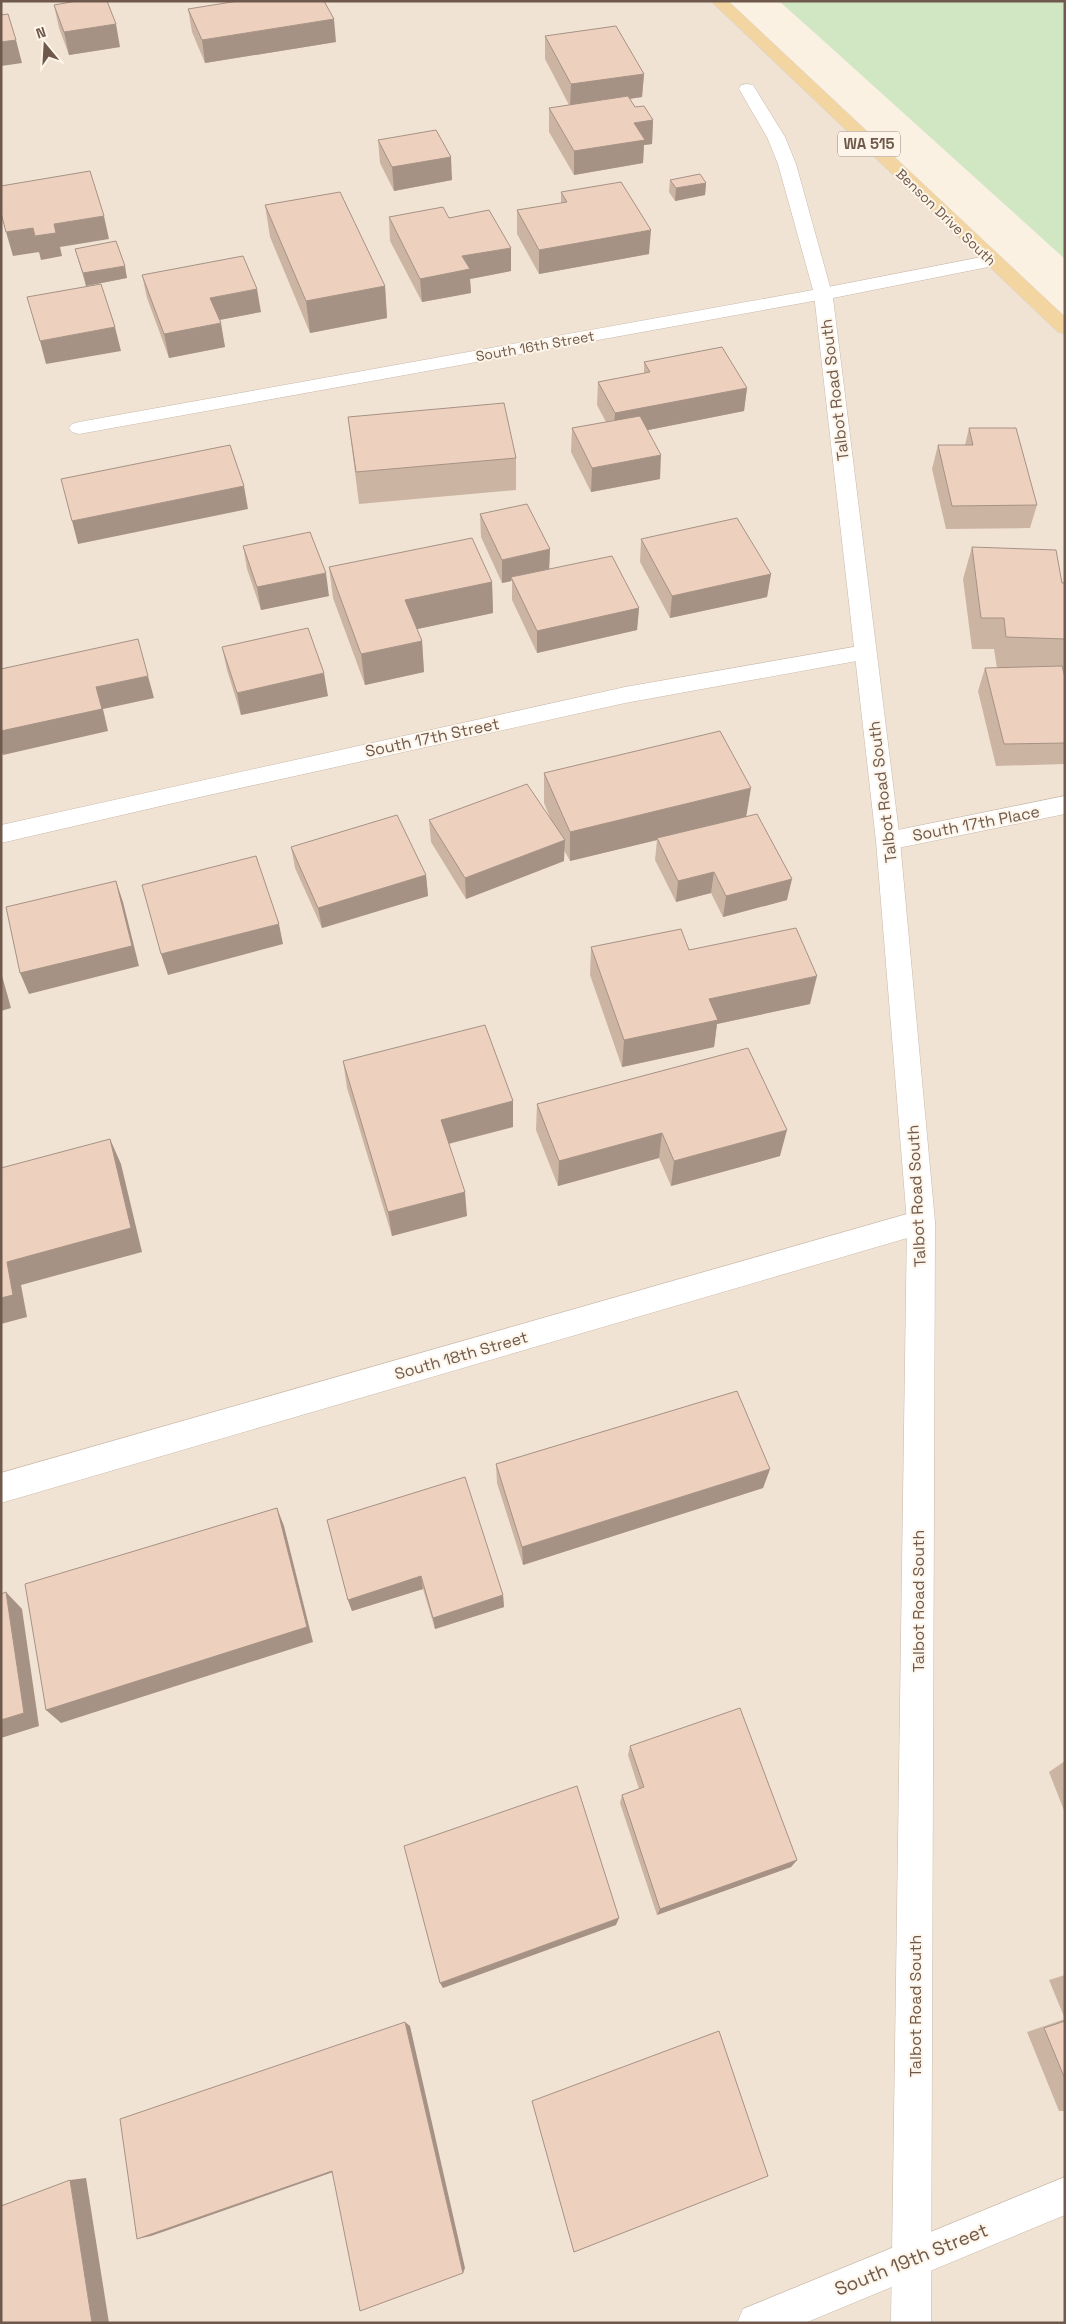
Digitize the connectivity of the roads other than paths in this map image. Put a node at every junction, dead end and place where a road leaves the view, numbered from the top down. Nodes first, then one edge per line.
1 (719, 1) edge
2 (747, 89) dead end
3 (992, 261) junction
4 (823, 294) junction
5 (1065, 328) edge
6 (79, 428) dead end
7 (865, 654) junction
8 (1065, 805) edge
9 (1, 834) edge
10 (888, 841) junction
11 (921, 1222) junction
12 (1, 1488) edge
13 (1065, 2196) edge
14 (913, 2258) junction
15 (757, 2323) edge
16 (911, 2323) edge

1 - 3 main road, Benson Drive South / WA 515
2 - 4 street, Talbot Road South
3 - 4 street, South 16th Street
3 - 5 main road, Benson Drive South / WA 515
4 - 6 street, South 16th Street
4 - 7 street, Talbot Road South
7 - 9 street, South 17th Street
7 - 10 street, Talbot Road South
8 - 10 street, South 17th Place
10 - 11 street, Talbot Road South
11 - 12 street, South 18th Street
11 - 14 street, Talbot Road South
13 - 14 street, South 19th Street
14 - 15 street, South 19th Street
14 - 16 street, Talbot Road South

